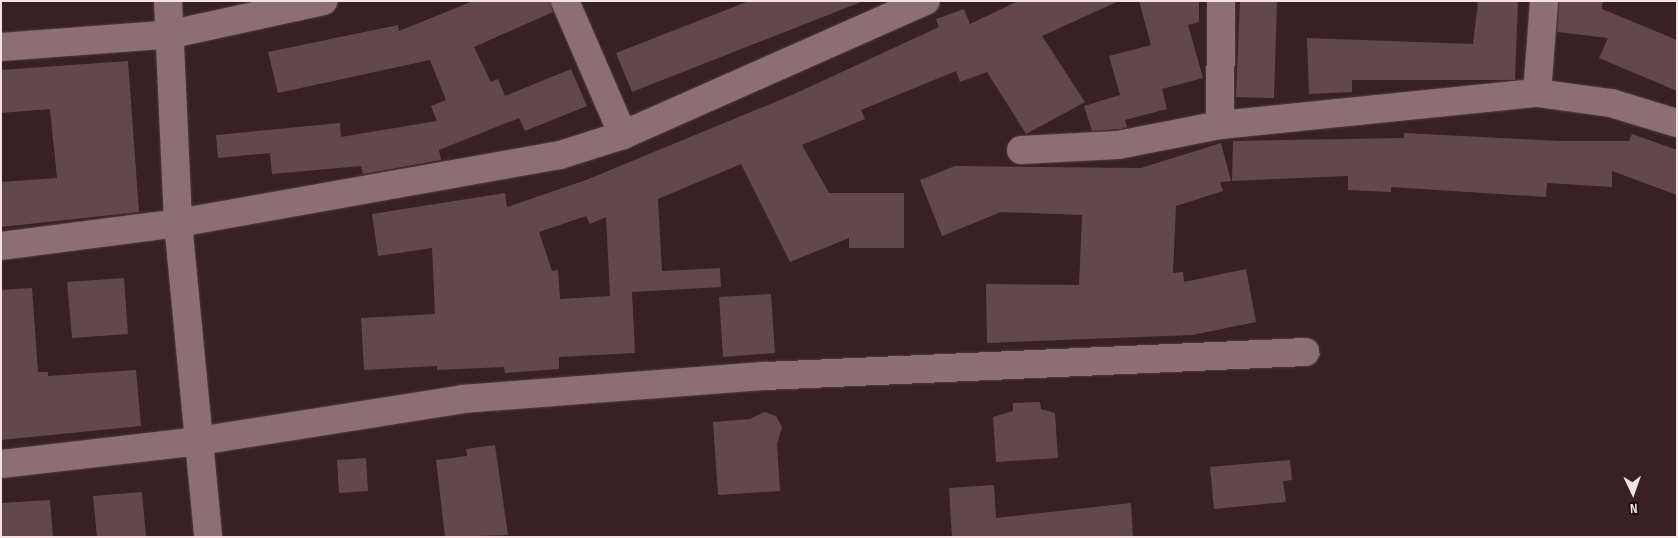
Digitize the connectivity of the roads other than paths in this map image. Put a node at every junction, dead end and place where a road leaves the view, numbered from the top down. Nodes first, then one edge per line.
1 (168, 1) edge
2 (323, 1) edge
3 (565, 1) edge
4 (926, 1) edge
5 (1222, 1) edge
6 (1544, 1) edge
7 (172, 34) junction
8 (1, 48) edge
9 (1537, 92) junction
10 (1677, 123) edge
11 (1220, 125) junction
12 (623, 135) junction
13 (1021, 150) dead end
14 (178, 223) junction
15 (1, 246) edge
16 (1304, 352) dead end
17 (199, 441) junction
18 (1, 464) edge
19 (208, 537) edge

1 - 7 street
2 - 7 street
3 - 12 street
4 - 12 street
5 - 11 street
6 - 9 street
7 - 8 street
7 - 14 street
9 - 10 street
9 - 11 street
11 - 13 street
12 - 14 street
14 - 15 street
14 - 17 street
16 - 17 street
17 - 18 street
17 - 19 street

